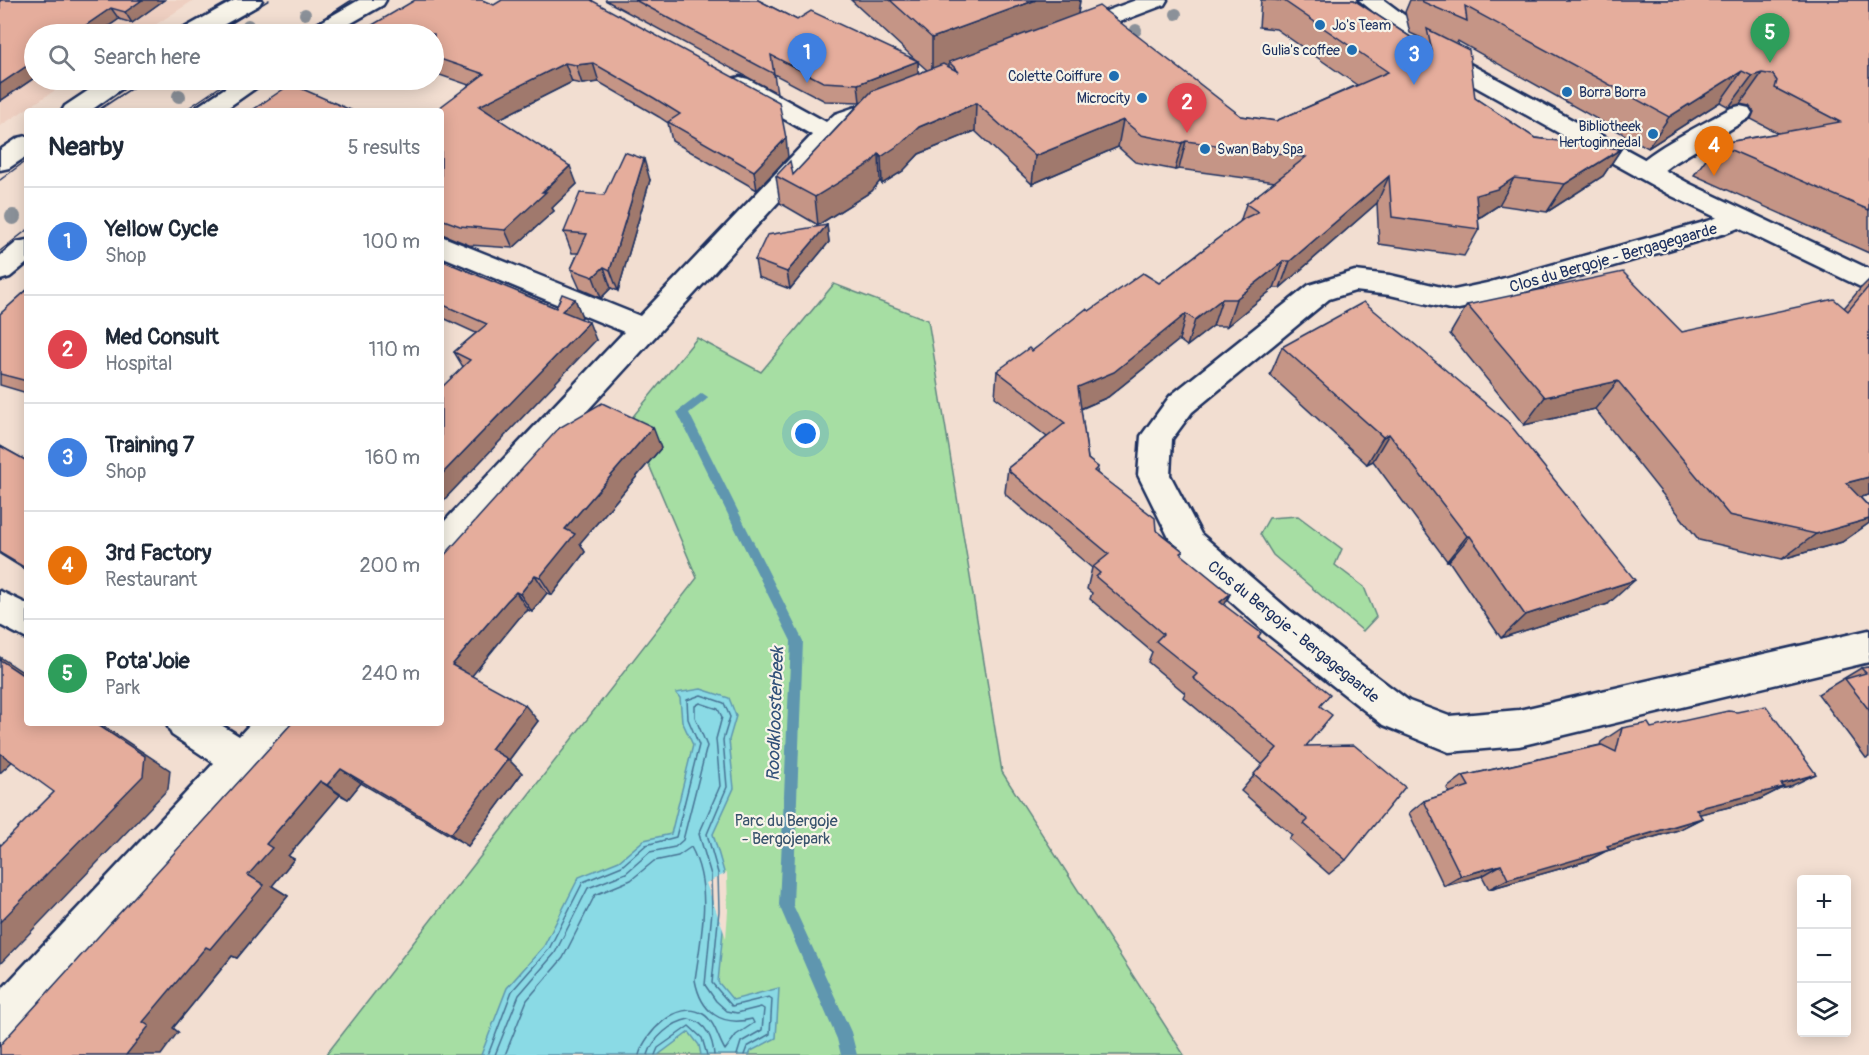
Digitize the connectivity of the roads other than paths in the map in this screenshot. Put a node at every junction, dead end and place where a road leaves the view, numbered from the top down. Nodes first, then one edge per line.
1 (251, 0) edge
2 (375, 0) edge
3 (1156, 0) edge
4 (1360, 3) edge
5 (209, 24) edge
6 (334, 24) edge
7 (1051, 40) edge
8 (720, 74) edge
9 (104, 90) edge
10 (237, 90) edge
11 (910, 94) edge
12 (78, 108) edge
13 (211, 108) edge
14 (1740, 113) dead end
15 (828, 133) junction
16 (24, 146) edge
17 (0, 162) edge
18 (1646, 171) junction
19 (1739, 218) junction
20 (444, 246) edge
21 (24, 251) edge
22 (0, 270) edge
23 (1869, 281) edge
24 (644, 329) junction
25 (444, 544) edge
26 (0, 606) edge
27 (24, 621) edge
28 (1869, 646) edge
29 (190, 726) edge
30 (273, 726) edge
31 (242, 760) junction
32 (0, 1023) edge

1 - 5 street
2 - 6 street
3 - 7 street
4 - 18 street
8 - 15 street
9 - 12 street
10 - 13 street
11 - 15 street
14 - 18 street
15 - 24 street
16 - 17 street
18 - 19 street
19 - 23 street
19 - 28 street, Clos du Bergoje - Bergagegaarde
20 - 24 street
21 - 22 street
24 - 25 street
26 - 27 street
29 - 31 street
30 - 31 street
31 - 32 street

